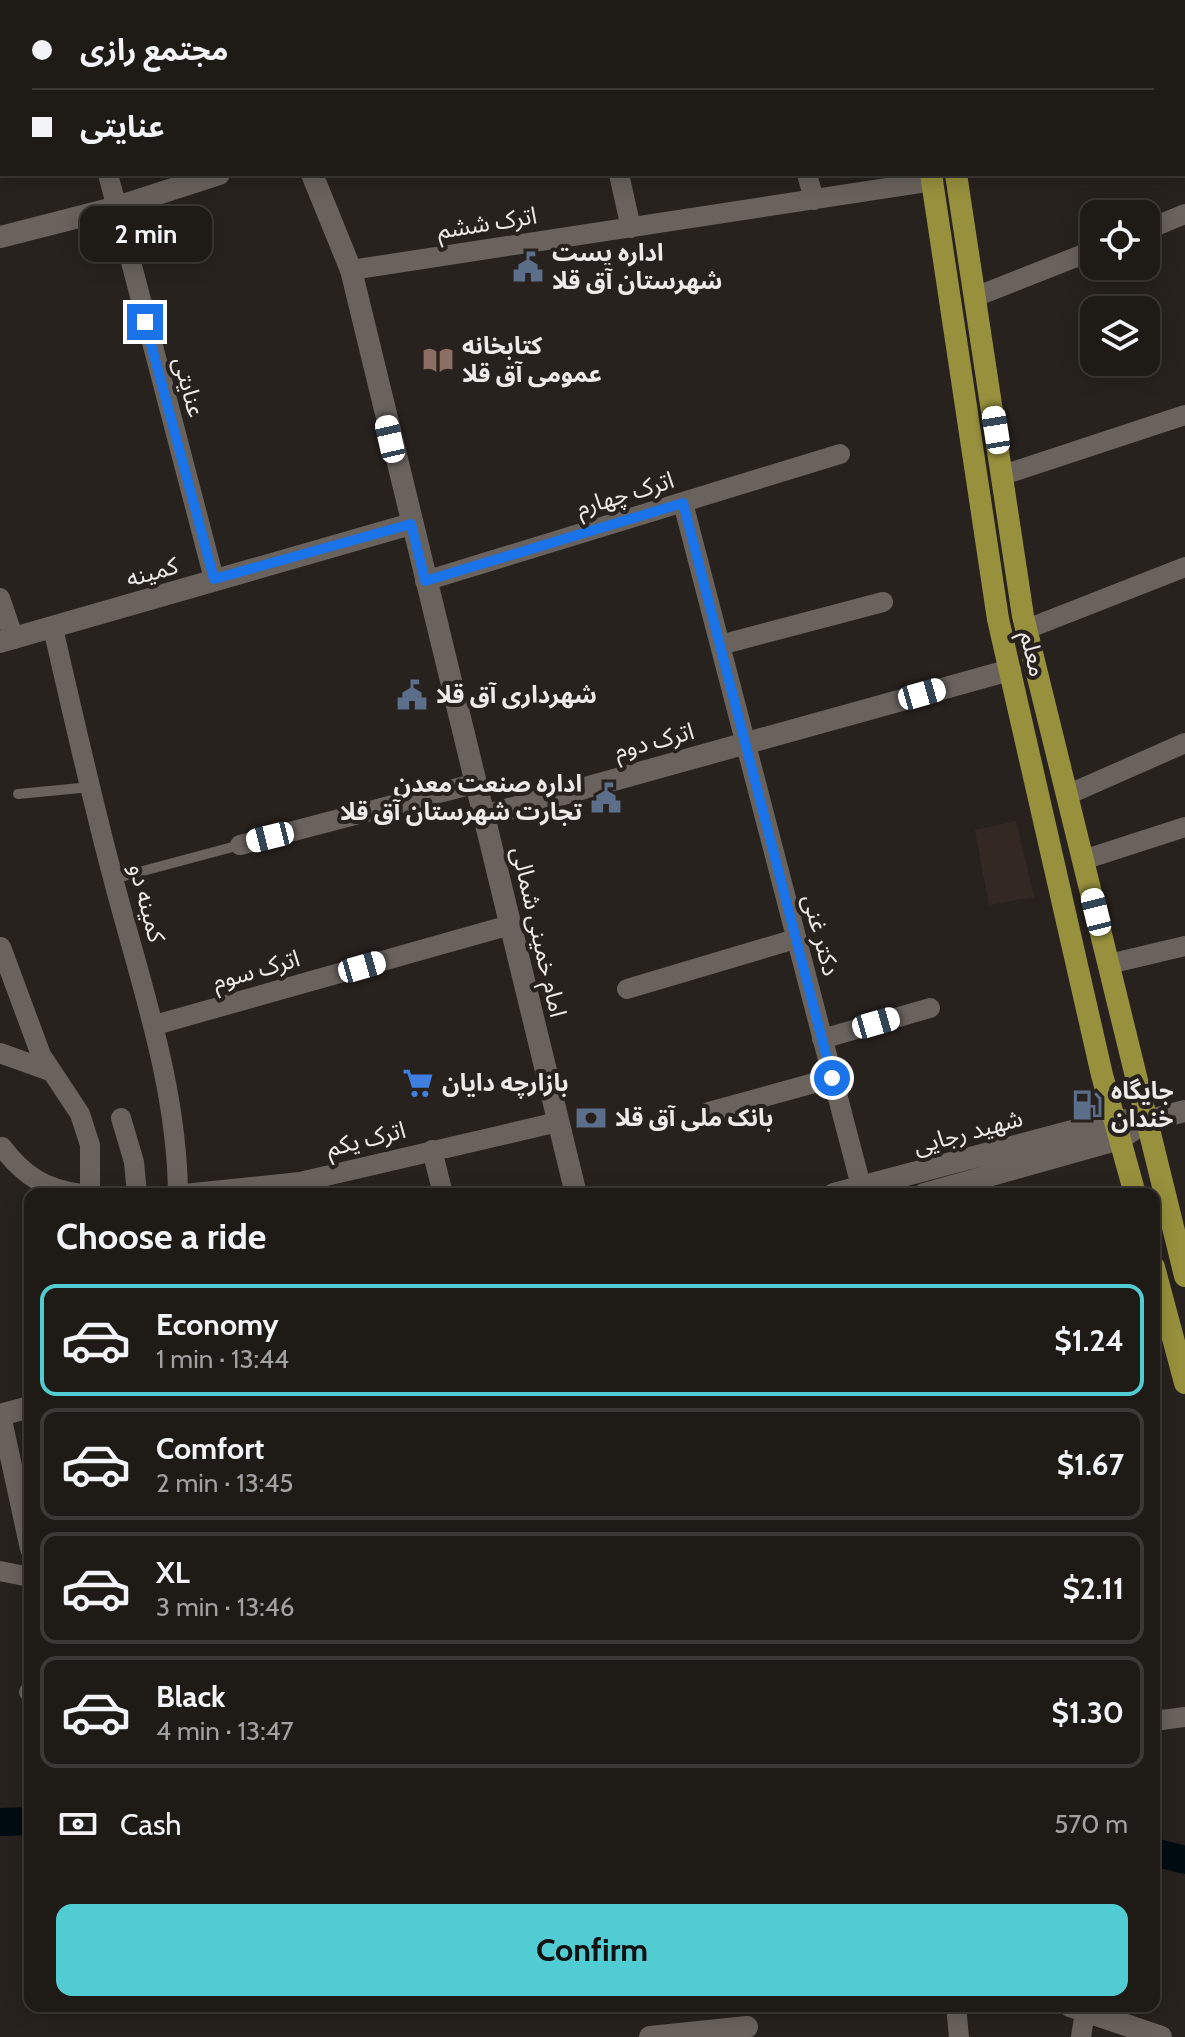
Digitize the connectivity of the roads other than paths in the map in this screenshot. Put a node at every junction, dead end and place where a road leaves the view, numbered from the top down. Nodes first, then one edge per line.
1 (108, 176) edge
2 (213, 176) edge
3 (313, 176) edge
4 (619, 176) edge
5 (808, 176) edge
6 (956, 176) edge
7 (932, 177) edge
8 (814, 200) junction
9 (114, 208) junction
10 (1185, 214) edge
11 (1160, 224) edge
12 (631, 228) junction
13 (0, 237) edge
14 (1080, 256) edge
15 (351, 270) junction
16 (975, 297) junction
17 (1185, 415) edge
18 (840, 454) dead end
19 (1003, 475) junction
20 (683, 503) junction
21 (411, 524) junction
22 (1185, 567) edge
23 (214, 579) junction
24 (425, 581) junction
25 (0, 598) edge
26 (883, 602) dead end
27 (998, 619) junction
28 (1025, 622) junction
29 (53, 628) junction
30 (7, 640) edge
31 (720, 645) junction
32 (1010, 670) junction
33 (745, 743) junction
34 (1185, 743) edge
35 (477, 783) junction
36 (91, 787) junction
37 (18, 794) dead end
38 (1067, 795) junction
39 (484, 816) junction
40 (1185, 827) edge
41 (240, 845) joint
42 (1083, 860) junction
43 (113, 879) junction
44 (510, 925) junction
45 (795, 939) junction
46 (1185, 946) edge
47 (1, 947) edge
48 (1109, 964) junction
49 (627, 989) dead end
50 (930, 1008) dead end
51 (155, 1025) junction
52 (822, 1039) junction
53 (0, 1053) edge
54 (50, 1071) junction
55 (832, 1078) junction
56 (1185, 1111) edge
57 (709, 1112) dead end
58 (121, 1118) dead end
59 (1147, 1121) junction
60 (558, 1122) junction
61 (1117, 1130) junction
62 (2, 1147) edge
63 (432, 1150) junction
64 (861, 1186) junction
65 (49, 1188) edge
66 (90, 1188) edge
67 (136, 1188) edge
68 (177, 1188) edge
69 (242, 1188) edge
70 (442, 1188) edge
71 (574, 1188) edge
72 (854, 1188) edge
73 (942, 1188) edge
74 (1133, 1188) edge
75 (1185, 1276) edge
76 (1160, 1289) edge
77 (1185, 1383) edge
78 (24, 1409) edge
79 (0, 1415) edge
80 (24, 1522) edge
81 (0, 1571) edge
82 (24, 1576) edge
83 (1185, 1717) edge
84 (1160, 1720) edge
85 (957, 2012) edge
86 (1077, 2012) edge
87 (1086, 2012) edge
88 (746, 2023) edge
89 (650, 2037) edge
90 (959, 2037) edge
91 (1081, 2037) edge
92 (1161, 2037) edge

1 - 9 street, عنایتی
2 - 9 main road
3 - 15 main road, امام خمینی شمالی
4 - 12 street
5 - 8 street
6 - 16 main road, معلم
7 - 8 street, اترک ششم
7 - 27 main road, معلم
8 - 12 street, اترک ششم
9 - 13 main road
9 - 23 street, عنایتی
10 - 11 street
12 - 15 street, اترک ششم
14 - 16 street
15 - 21 main road, امام خمینی شمالی
16 - 19 main road, معلم
17 - 19 street
18 - 20 street, اترک چهارم
19 - 28 main road, معلم
20 - 24 street, اترک چهارم
20 - 31 street, دکتر غنی
21 - 23 main road, کمینه
21 - 24 main road, امام خمینی شمالی
22 - 28 street
23 - 29 main road, کمینه
24 - 35 main road, امام خمینی شمالی
25 - 30 street
26 - 31 street
27 - 28 main road
27 - 32 main road, معلم
28 - 38 main road, معلم
29 - 30 main road, کمینه
29 - 36 street, کمینه دو
31 - 33 street, دکتر غنی
32 - 33 main road, اترک دوم
32 - 61 main road, معلم
33 - 39 main road, اترک دوم
33 - 45 street, دکتر غنی
34 - 38 street
35 - 39 main road, امام خمینی شمالی
35 - 41 street
36 - 37 lane
36 - 43 street, کمینه دو
38 - 42 main road, معلم
39 - 44 main road, امام خمینی شمالی
40 - 42 street
41 - 43 lane
42 - 48 main road, معلم
43 - 51 street, کمینه دو
44 - 51 street, اترک سوم
44 - 60 main road, امام خمینی شمالی
45 - 49 street
45 - 52 street, دکتر غنی
46 - 48 street
47 - 54 street
48 - 59 main road, معلم
50 - 52 street
51 - 68 street, کمینه دو
52 - 55 street, دکتر غنی
53 - 54 street
54 - 66 street
55 - 57 street
55 - 64 street, دکتر غنی
56 - 59 main road, شهید رجایی
58 - 67 street
59 - 61 main road, شهید رجایی
59 - 75 main road, معلم
60 - 63 street, اترک یکم
60 - 71 main road, امام خمینی شمالی
61 - 64 main road, شهید رجایی
61 - 73 main road, شهید رجایی
61 - 74 main road, معلم
62 - 65 street
63 - 69 street, اترک یکم
63 - 70 street
64 - 72 main road, شهید رجایی
76 - 77 main road
78 - 79 main road
79 - 80 street
81 - 82 street
83 - 84 street
85 - 90 street
86 - 91 street
87 - 92 main road
88 - 89 main road

